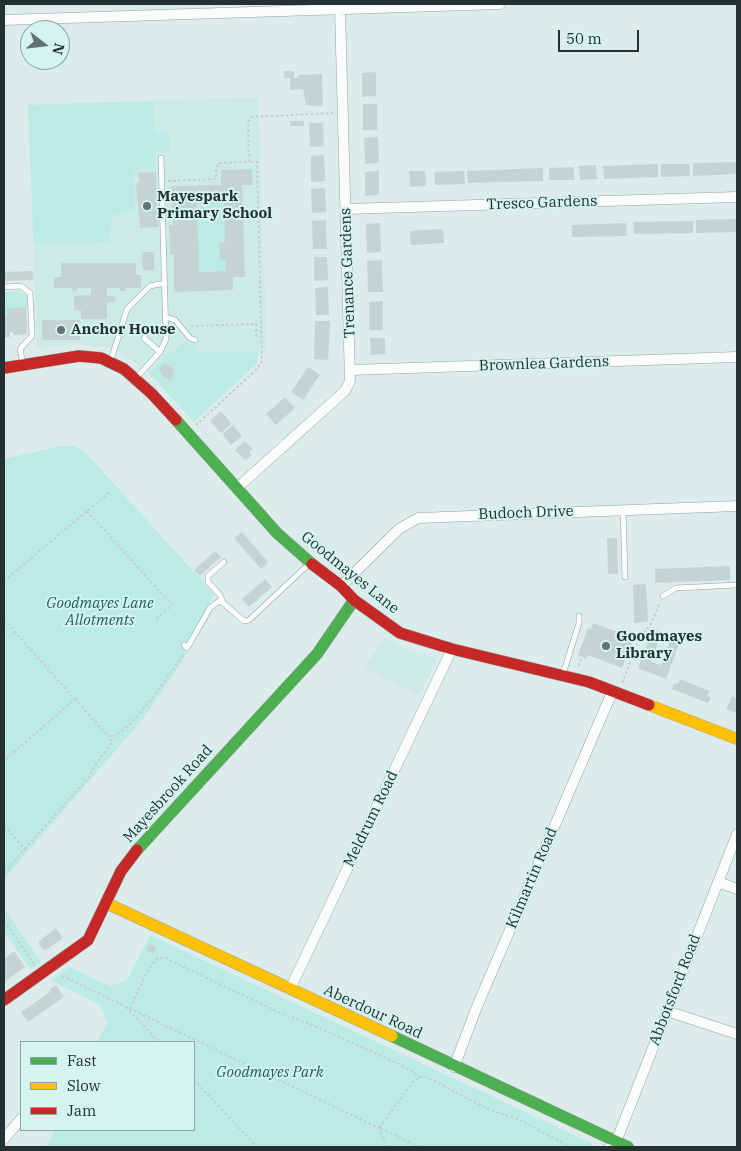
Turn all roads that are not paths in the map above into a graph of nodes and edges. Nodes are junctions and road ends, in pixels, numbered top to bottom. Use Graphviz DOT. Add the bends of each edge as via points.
graph roads {
  1 [pos="500,4"];
  2 [pos="427,5"];
  3 [pos="340,9"];
  4 [pos="4,20"];
  5 [pos="161,158"];
  6 [pos="737,197"];
  7 [pos="346,210"];
  8 [pos="165,283"];
  9 [pos="4,287"];
  10 [pos="159,305"];
  11 [pos="165,305"];
  12 [pos="166,317"];
  13 [pos="144,338"];
  14 [pos="194,340"];
  15 [pos="160,352"];
  16 [pos="737,357"];
  17 [pos="110,362"];
  18 [pos="23,365"];
  19 [pos="4,368"];
  20 [pos="351,370"];
  21 [pos="136,378"];
  22 [pos="237,488"];
  23 [pos="737,506"];
  24 [pos="623,510"];
  25 [pos="224,562"];
  26 [pos="310,562"];
  27 [pos="625,577"];
  28 [pos="737,585"];
  29 [pos="341,586"];
  30 [pos="663,596"];
  31 [pos="354,600"];
  32 [pos="223,603"];
  33 [pos="579,616"];
  34 [pos="185,646"];
  35 [pos="452,649"];
  36 [pos="563,674"];
  37 [pos="616,691"];
  38 [pos="737,739"];
  39 [pos="737,834"];
  40 [pos="718,882"];
  41 [pos="737,889"];
  42 [pos="106,903"];
  43 [pos="290,989"];
  44 [pos="4,1000"];
  45 [pos="667,1011"];
  46 [pos="737,1034"];
  47 [pos="454,1067"];
  48 [pos="20,1120"];
  49 [pos="4,1139"];
  50 [pos="612,1146"];
  51 [pos="628,1147"];
  1 -- 2 [label="street"];
  2 -- 3 [label="street"];
  3 -- 4 [label="street"];
  3 -- 7 [label="street, Trenance Gardens"];
  5 -- 8 [label="lane"];
  6 -- 7 [label="street, Tresco Gardens"];
  7 -- 20 [label="street, Trenance Gardens"];
  8 -- 11 [label="lane"];
  8 -- 17 [label="lane" via="150,286 127,309"];
  9 -- 18 [label="lane" via="21,286 30,293 32,336 20,349"];
  10 -- 11 [label="lane"];
  11 -- 12 [label="lane"];
  12 -- 14 [label="lane" via="175,320"];
  12 -- 15 [label="lane" via="166,339"];
  13 -- 15 [label="lane"];
  15 -- 21 [label="lane"];
  16 -- 20 [label="street, Brownlea Gardens"];
  17 -- 18 [label="street, Goodmayes Lane" via="79,356"];
  17 -- 21 [label="street, Goodmayes Lane"];
  18 -- 19 [label="street, Goodmayes Lane"];
  20 -- 22 [label="street, Trenance Gardens" via="345,391"];
  21 -- 22 [label="street, Goodmayes Lane"];
  22 -- 26 [label="street, Goodmayes Lane"];
  23 -- 24 [label="street, Budoch Drive"];
  24 -- 27 [label="lane"];
  24 -- 29 [label="street, Budoch Drive" via="418,518 398,529"];
  25 -- 32 [label="lane" via="208,576 208,582"];
  26 -- 29 [label="street, Goodmayes Lane"];
  26 -- 32 [label="lane" via="249,620 241,619"];
  28 -- 30 [label="lane" via="676,588"];
  29 -- 31 [label="street, Goodmayes Lane"];
  31 -- 35 [label="street, Goodmayes Lane" via="400,633"];
  31 -- 42 [label="street, Mayesbrook Road" via="317,654 133,855 121,871"];
  32 -- 34 [label="lane" via="219,601 210,608"];
  33 -- 36 [label="lane"];
  35 -- 36 [label="street, Goodmayes Lane"];
  35 -- 43 [label="street, Meldrum Road"];
  36 -- 37 [label="street, Goodmayes Lane"];
  37 -- 38 [label="street, Goodmayes Lane"];
  37 -- 47 [label="street, Kilmartin Road" via="478,1004"];
  39 -- 40 [label="street, Abbotsford Road"];
  40 -- 41 [label="street"];
  40 -- 45 [label="street, Abbotsford Road"];
  42 -- 43 [label="street, Aberdour Road"];
  42 -- 44 [label="street, Mayesbrook Road" via="88,940"];
  43 -- 47 [label="street, Aberdour Road"];
  45 -- 46 [label="street"];
  45 -- 50 [label="street, Abbotsford Road"];
  47 -- 50 [label="street, Aberdour Road"];
  48 -- 49 [label="street"];
  50 -- 51 [label="street, Aberdour Road"];
}
